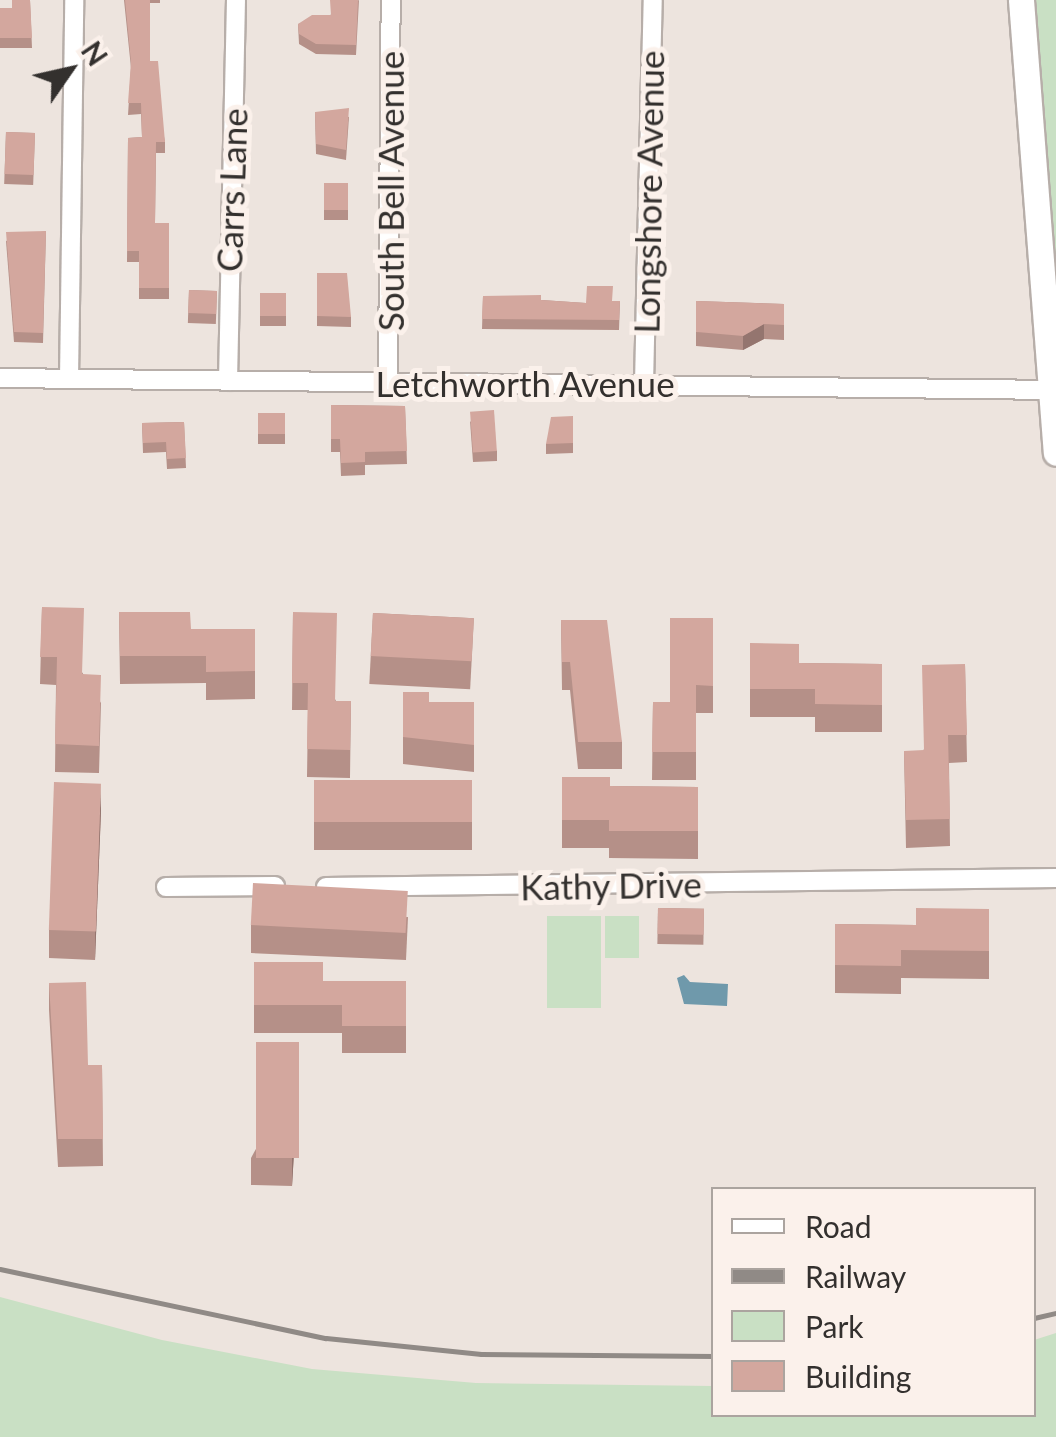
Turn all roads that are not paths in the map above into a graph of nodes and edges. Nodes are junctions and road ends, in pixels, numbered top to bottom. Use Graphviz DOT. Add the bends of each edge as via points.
graph roads {
  1 [pos="74,0"];
  2 [pos="236,0"];
  3 [pos="391,0"];
  4 [pos="652,0"];
  5 [pos="1021,0"];
  6 [pos="0,378"];
  7 [pos="70,379"];
  8 [pos="228,381"];
  9 [pos="388,382"];
  10 [pos="644,384"];
  11 [pos="1050,390"];
  12 [pos="1056,452"];
  13 [pos="1056,878"];
  14 [pos="292,886"];
  15 [pos="312,886"];
  16 [pos="166,887"];
  1 -- 7 [label="street"];
  2 -- 8 [label="street, Carrs Lane"];
  3 -- 9 [label="street, South Bell Avenue"];
  4 -- 10 [label="street, Longshore Avenue"];
  5 -- 11 [label="main road"];
  6 -- 7 [label="street, Letchworth Avenue"];
  7 -- 8 [label="street, Letchworth Avenue"];
  8 -- 9 [label="street, Letchworth Avenue"];
  9 -- 10 [label="street, Letchworth Avenue"];
  10 -- 11 [label="street, Letchworth Avenue"];
  11 -- 12 [label="main road"];
  13 -- 15 [label="street, Kathy Drive"];
  14 -- 16 [label="street"];
}
